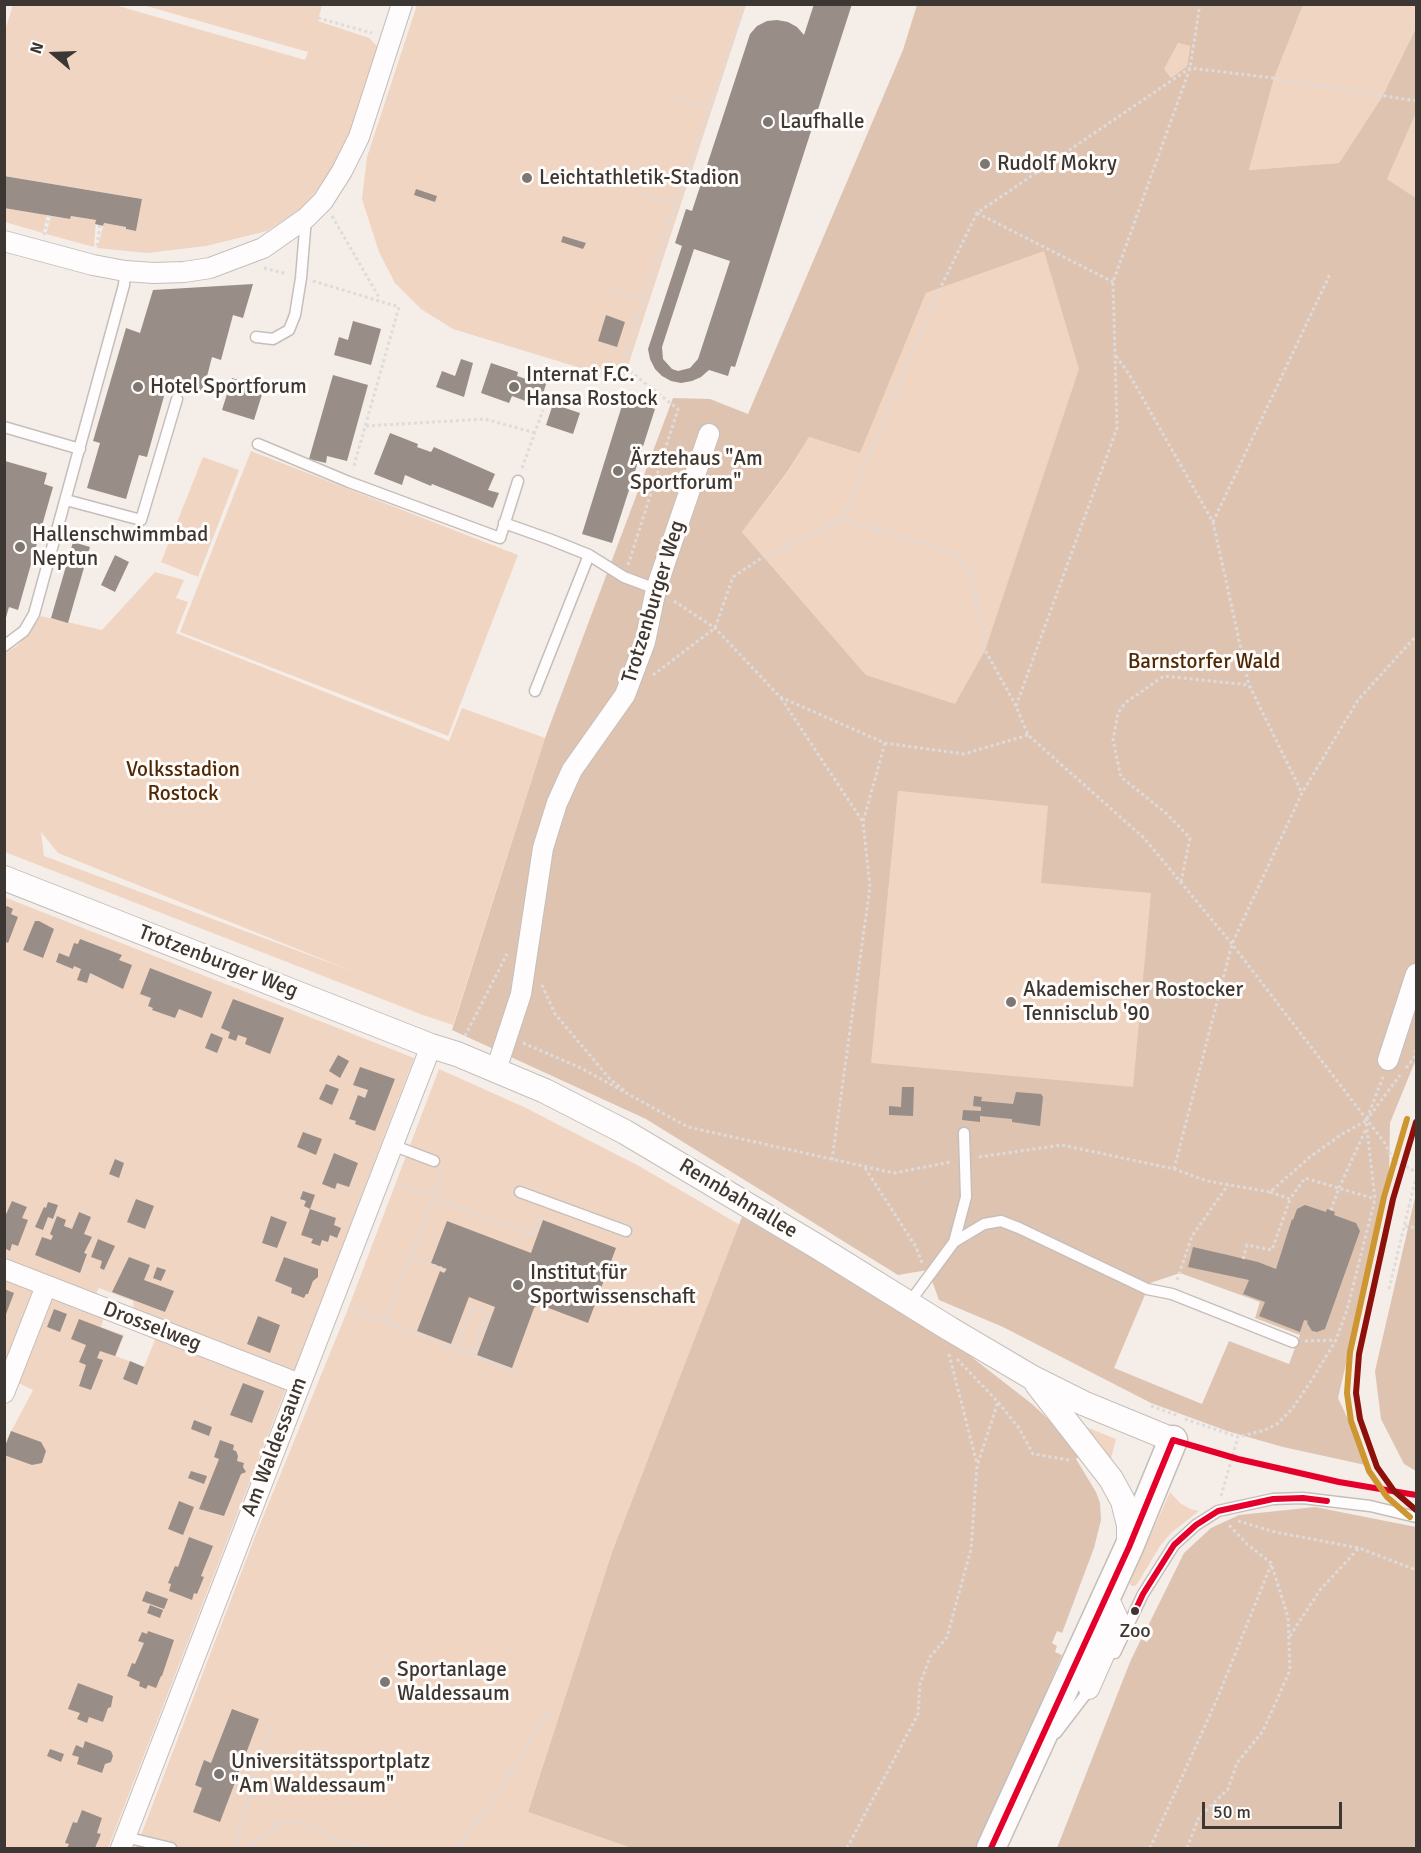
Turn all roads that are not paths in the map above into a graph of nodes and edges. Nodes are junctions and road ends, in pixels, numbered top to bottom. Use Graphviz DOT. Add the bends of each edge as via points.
graph roads {
  1 [pos="402,4"];
  2 [pos="306,218"];
  3 [pos="4,241"];
  4 [pos="125,271"];
  5 [pos="256,337"];
  6 [pos="177,399"];
  7 [pos="4,427"];
  8 [pos="709,435"];
  9 [pos="258,444"];
  10 [pos="80,449"];
  11 [pos="518,481"];
  12 [pos="66,500"];
  13 [pos="504,524"];
  14 [pos="589,555"];
  15 [pos="656,589"];
  16 [pos="4,646"];
  17 [pos="535,691"];
  18 [pos="4,878"];
  19 [pos="1416,975"];
  20 [pos="429,1051"];
  21 [pos="1388,1060"];
  22 [pos="496,1070"];
  23 [pos="964,1132"];
  24 [pos="392,1145"];
  25 [pos="434,1161"];
  26 [pos="520,1192"];
  27 [pos="626,1231"];
  28 [pos="954,1242"];
  29 [pos="4,1269"];
  30 [pos="46,1286"];
  31 [pos="915,1294"];
  32 [pos="1293,1342"];
  33 [pos="1033,1378"];
  34 [pos="300,1384"];
  35 [pos="4,1393"];
  36 [pos="1173,1440"];
  37 [pos="1416,1517"];
  38 [pos="1129,1548"];
  39 [pos="1107,1595"];
  40 [pos="1089,1689"];
  41 [pos="1028,1769"];
  42 [pos="123,1843"];
  43 [pos="171,1848"];
  44 [pos="991,1848"];
  1 -- 2 [label="street" via="359,137 323,201"];
  2 -- 4 [label="street" via="263,248 210,268 184,272"];
  2 -- 5 [label="lane" via="301,278 289,330 273,339"];
  3 -- 4 [label="street"];
  4 -- 10 [label="lane"];
  6 -- 12 [label="lane" via="141,520"];
  7 -- 10 [label="lane"];
  8 -- 15 [label="street, Trotzenburger Weg"];
  9 -- 13 [label="lane" via="500,538"];
  10 -- 12 [label="lane"];
  11 -- 13 [label="lane"];
  12 -- 16 [label="lane" via="34,614 24,631"];
  13 -- 14 [label="lane"];
  14 -- 15 [label="lane" via="624,577"];
  14 -- 17 [label="lane"];
  15 -- 22 [label="street, Trotzenburger Weg" via="645,642 625,695 572,770 557,803 543,848 521,994"];
  18 -- 20 [label="street, Trotzenburger Weg"];
  19 -- 21 [label="street"];
  20 -- 22 [label="street, Rennbahnallee"];
  20 -- 24 [label="street, Am Waldessaum"];
  22 -- 31 [label="street, Rennbahnallee" via="625,1132 818,1246"];
  23 -- 28 [label="lane" via="966,1197"];
  24 -- 25 [label="lane"];
  24 -- 34 [label="street, Am Waldessaum"];
  26 -- 27 [label="lane"];
  28 -- 31 [label="lane"];
  28 -- 32 [label="lane" via="984,1224 1000,1221 1148,1289 1172,1294"];
  29 -- 30 [label="street, Drosselweg"];
  30 -- 34 [label="street, Drosselweg"];
  30 -- 35 [label="street"];
  31 -- 33 [label="street, Rennbahnallee"];
  33 -- 36 [label="street, Rennbahnallee"];
  33 -- 38 [label="street, Rennbahnallee" via="1111,1479 1123,1501"];
  34 -- 42 [label="street, Am Waldessaum"];
  36 -- 38 [label="main road"];
  37 -- 40 [label="lane" via="1370,1506 1303,1498 1273,1499 1218,1512 1174,1545 1143,1594 1116,1652"];
  38 -- 39 [label="main road"];
  39 -- 40 [label="street" via="1119,1621"];
  39 -- 41 [label="main road"];
  40 -- 41 [label="lane"];
  41 -- 44 [label="main road"];
  42 -- 43 [label="lane"];
}
